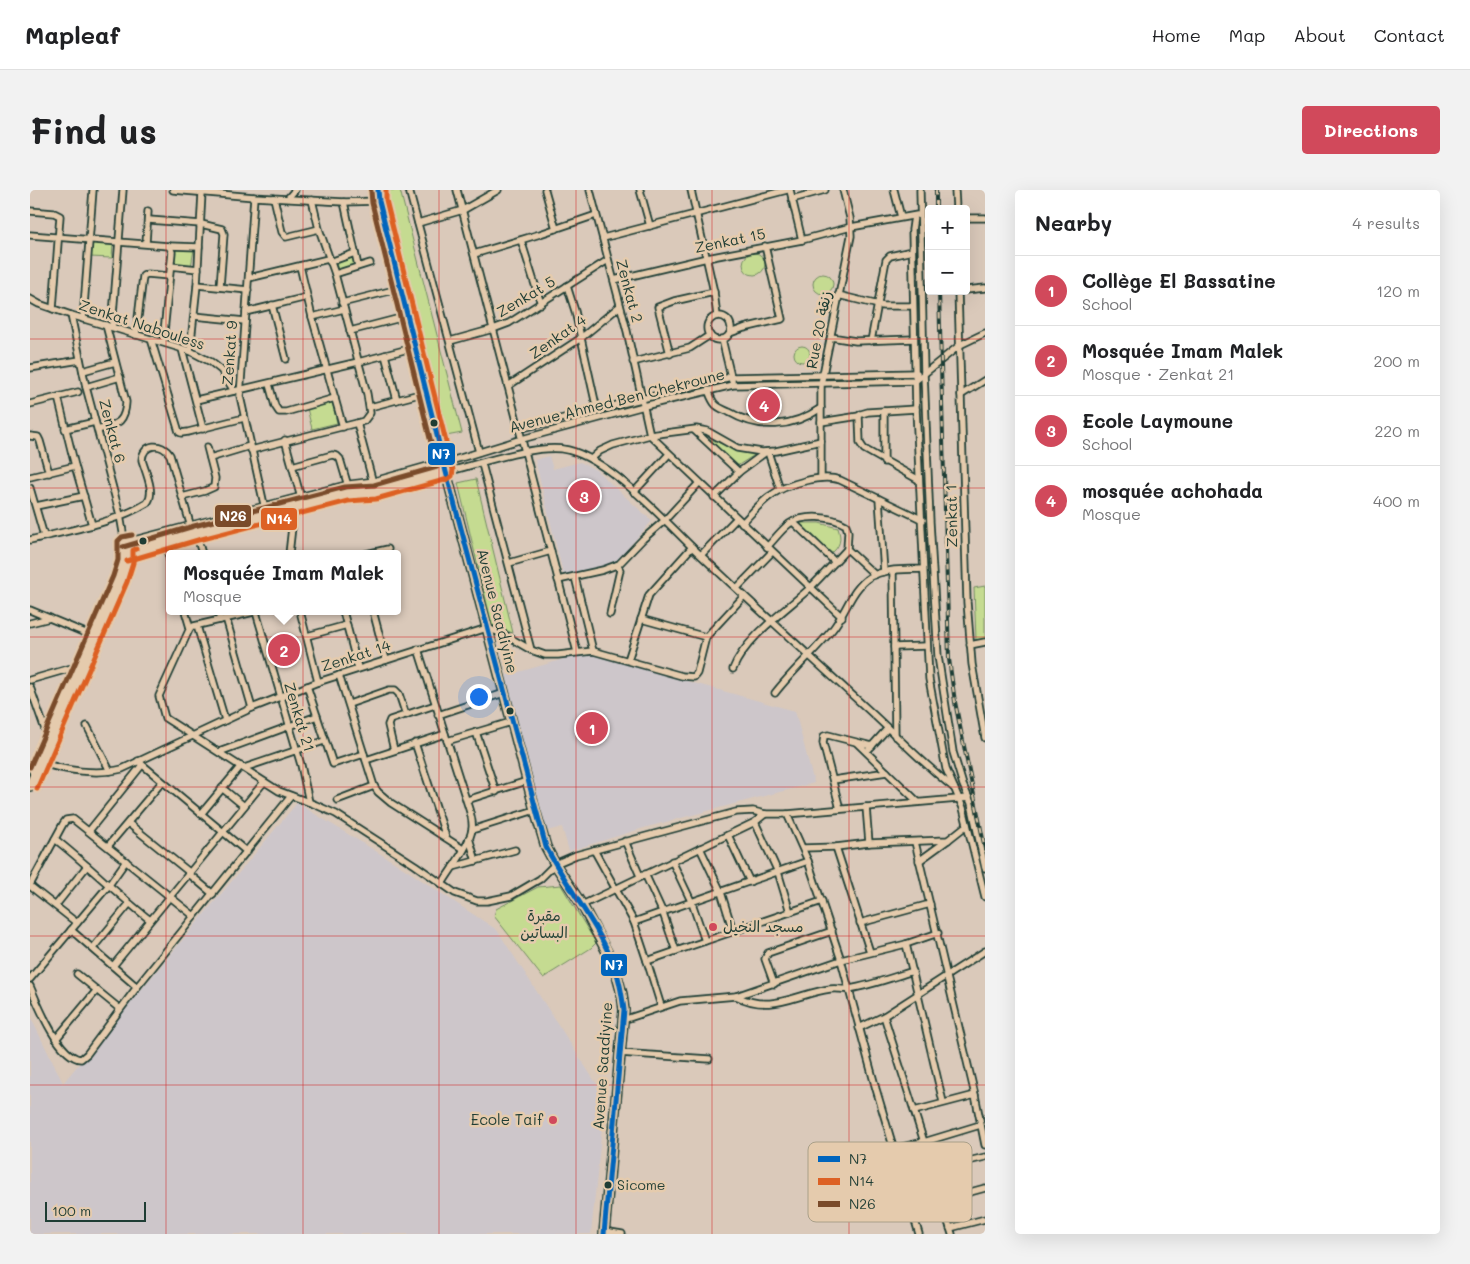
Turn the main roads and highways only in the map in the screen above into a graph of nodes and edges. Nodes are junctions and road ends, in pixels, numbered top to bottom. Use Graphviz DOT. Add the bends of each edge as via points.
graph roads {
  1 [pos="378,190"];
  2 [pos="445,468"];
  3 [pos="290,505"];
  4 [pos="194,530"];
  5 [pos="125,544"];
  6 [pos="125,554"];
  7 [pos="30,786"];
  8 [pos="604,1233"];
  1 -- 2 [label="main road, Avenue Saadiyine"];
  2 -- 3 [label="main road, Avenue Ahmed Ben Chekroune" via="375,492"];
  2 -- 3 [label="main road, Avenue Ahmed Ben Chekroune" via="348,486 301,498"];
  2 -- 8 [label="main road, Avenue Saadiyine" via="546,847 614,965 622,994 623,1020"];
  3 -- 4 [label="main road, Avenue Ahmed Ben Chekroune"];
  4 -- 5 [label="main road, Avenue Ahmed Ben Chekroune"];
  4 -- 6 [label="main road, Avenue Ahmed Ben Chekroune"];
  5 -- 6 [label="main road, Zenkat 6"];
  6 -- 7 [label="main road" via="120,579"];
}
